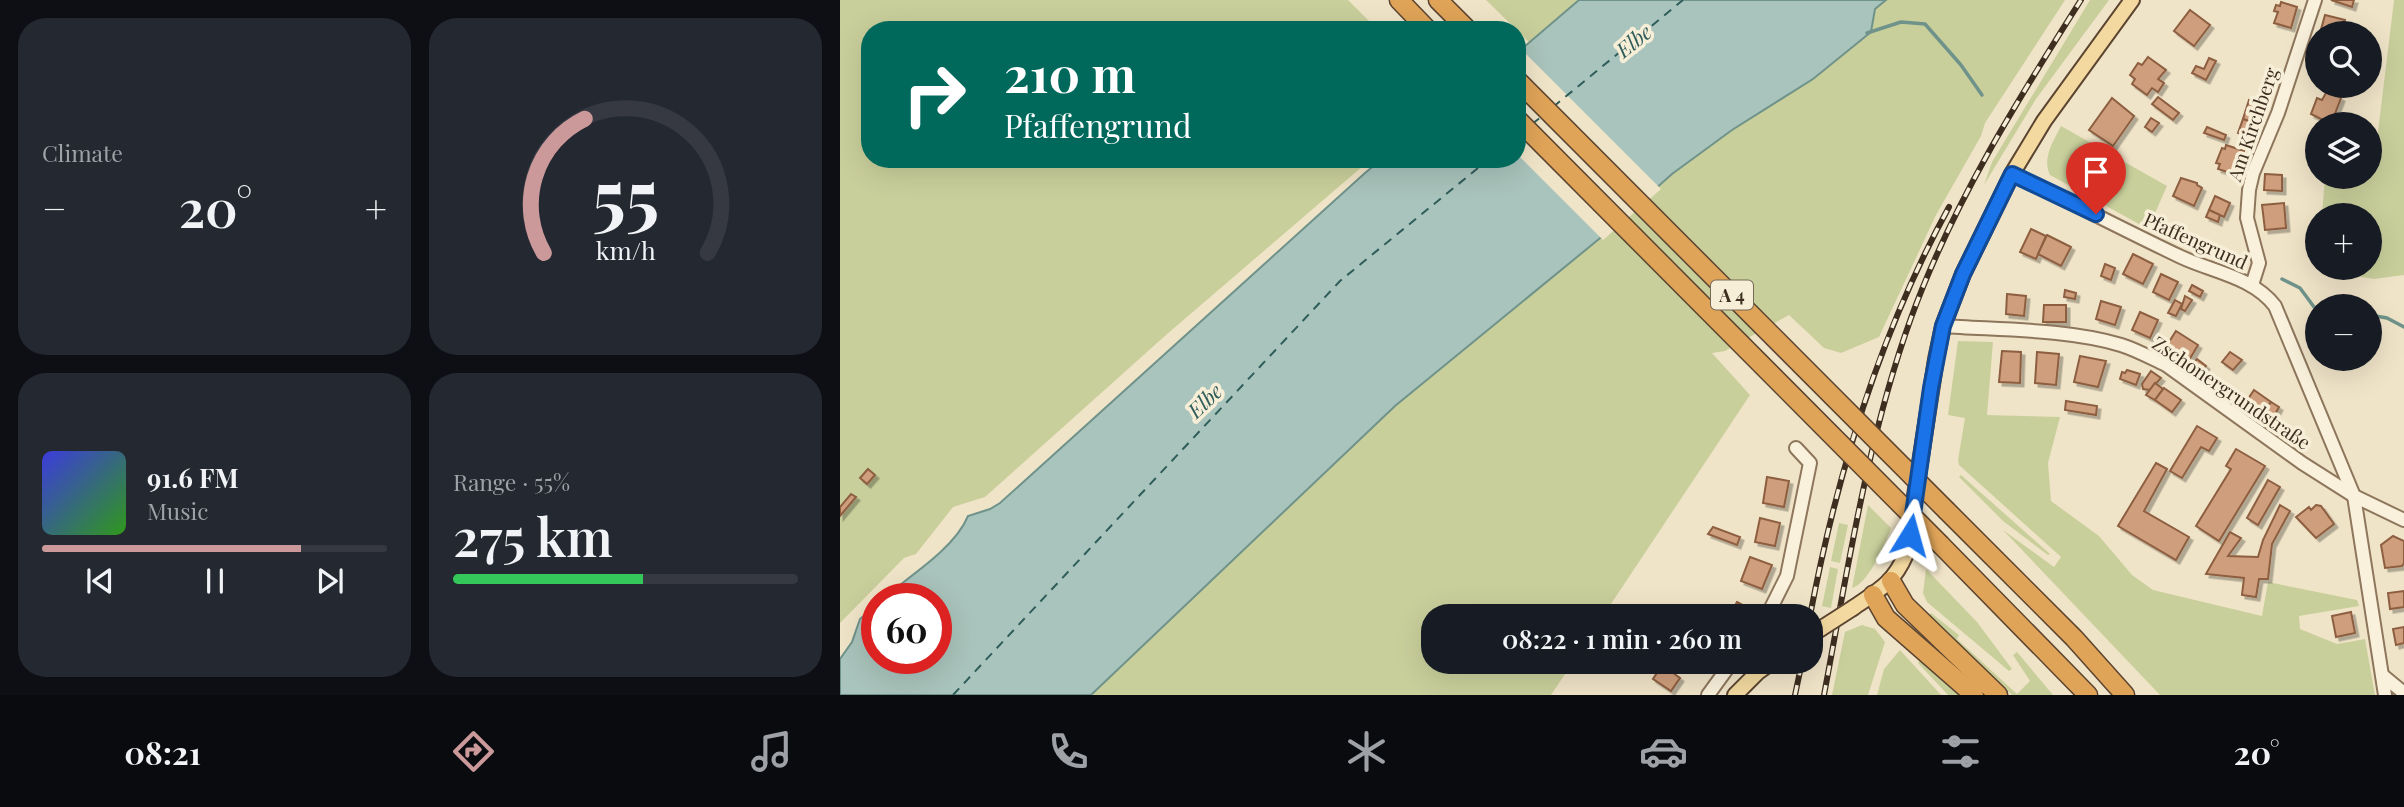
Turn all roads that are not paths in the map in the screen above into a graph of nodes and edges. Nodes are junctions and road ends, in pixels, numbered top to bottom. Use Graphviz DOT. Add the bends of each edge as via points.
graph roads {
  1 [pos="1399,0"];
  2 [pos="1438,0"];
  3 [pos="2132,0"];
  4 [pos="2315,0"];
  5 [pos="1419,21"];
  6 [pos="1459,21"];
  7 [pos="1526,88"];
  8 [pos="1526,128"];
  9 [pos="2012,174"];
  10 [pos="2252,285"];
  11 [pos="1943,326"];
  12 [pos="1796,449"];
  13 [pos="2354,496"];
  14 [pos="2404,520"];
  15 [pos="1891,581"];
  16 [pos="1873,595"];
  17 [pos="1773,604"];
  18 [pos="1823,627"];
  19 [pos="1723,674"];
  20 [pos="1756,674"];
  21 [pos="2382,675"];
  22 [pos="2404,693"];
  23 [pos="1708,695"];
  24 [pos="1735,695"];
  25 [pos="1974,695"];
  26 [pos="1998,695"];
  27 [pos="2088,695"];
  28 [pos="2125,695"];
  29 [pos="2385,695"];
  1 -- 5 [label="highway"];
  2 -- 6 [label="highway"];
  3 -- 9 [label="main road" via="2064,91"];
  4 -- 10 [label="street, Am Kirchberg" via="2249,190 2247,218 2259,263"];
  7 -- 28 [label="highway, A 4, bridge" via="2074,638"];
  8 -- 27 [label="highway, A 4, bridge"];
  9 -- 10 [label="street, Pfaffengrund" via="2195,263"];
  9 -- 11 [label="main road"];
  10 -- 13 [label="street" via="2274,306"];
  11 -- 13 [label="street, Zschonergrundstraße" via="2088,337 2143,353"];
  11 -- 15 [label="main road" via="1910,535 1906,554"];
  12 -- 17 [label="street" via="1810,463 1787,576"];
  13 -- 14 [label="street, Zschonergrundstraße"];
  13 -- 21 [label="street"];
  15 -- 16 [label="main road"];
  15 -- 26 [label="highway" via="1905,605"];
  16 -- 18 [label="main road, bridge"];
  16 -- 25 [label="highway" via="1886,618"];
  19 -- 23 [label="street"];
  20 -- 24 [label="main road"];
  21 -- 22 [label="street"];
  21 -- 29 [label="street"];
}
